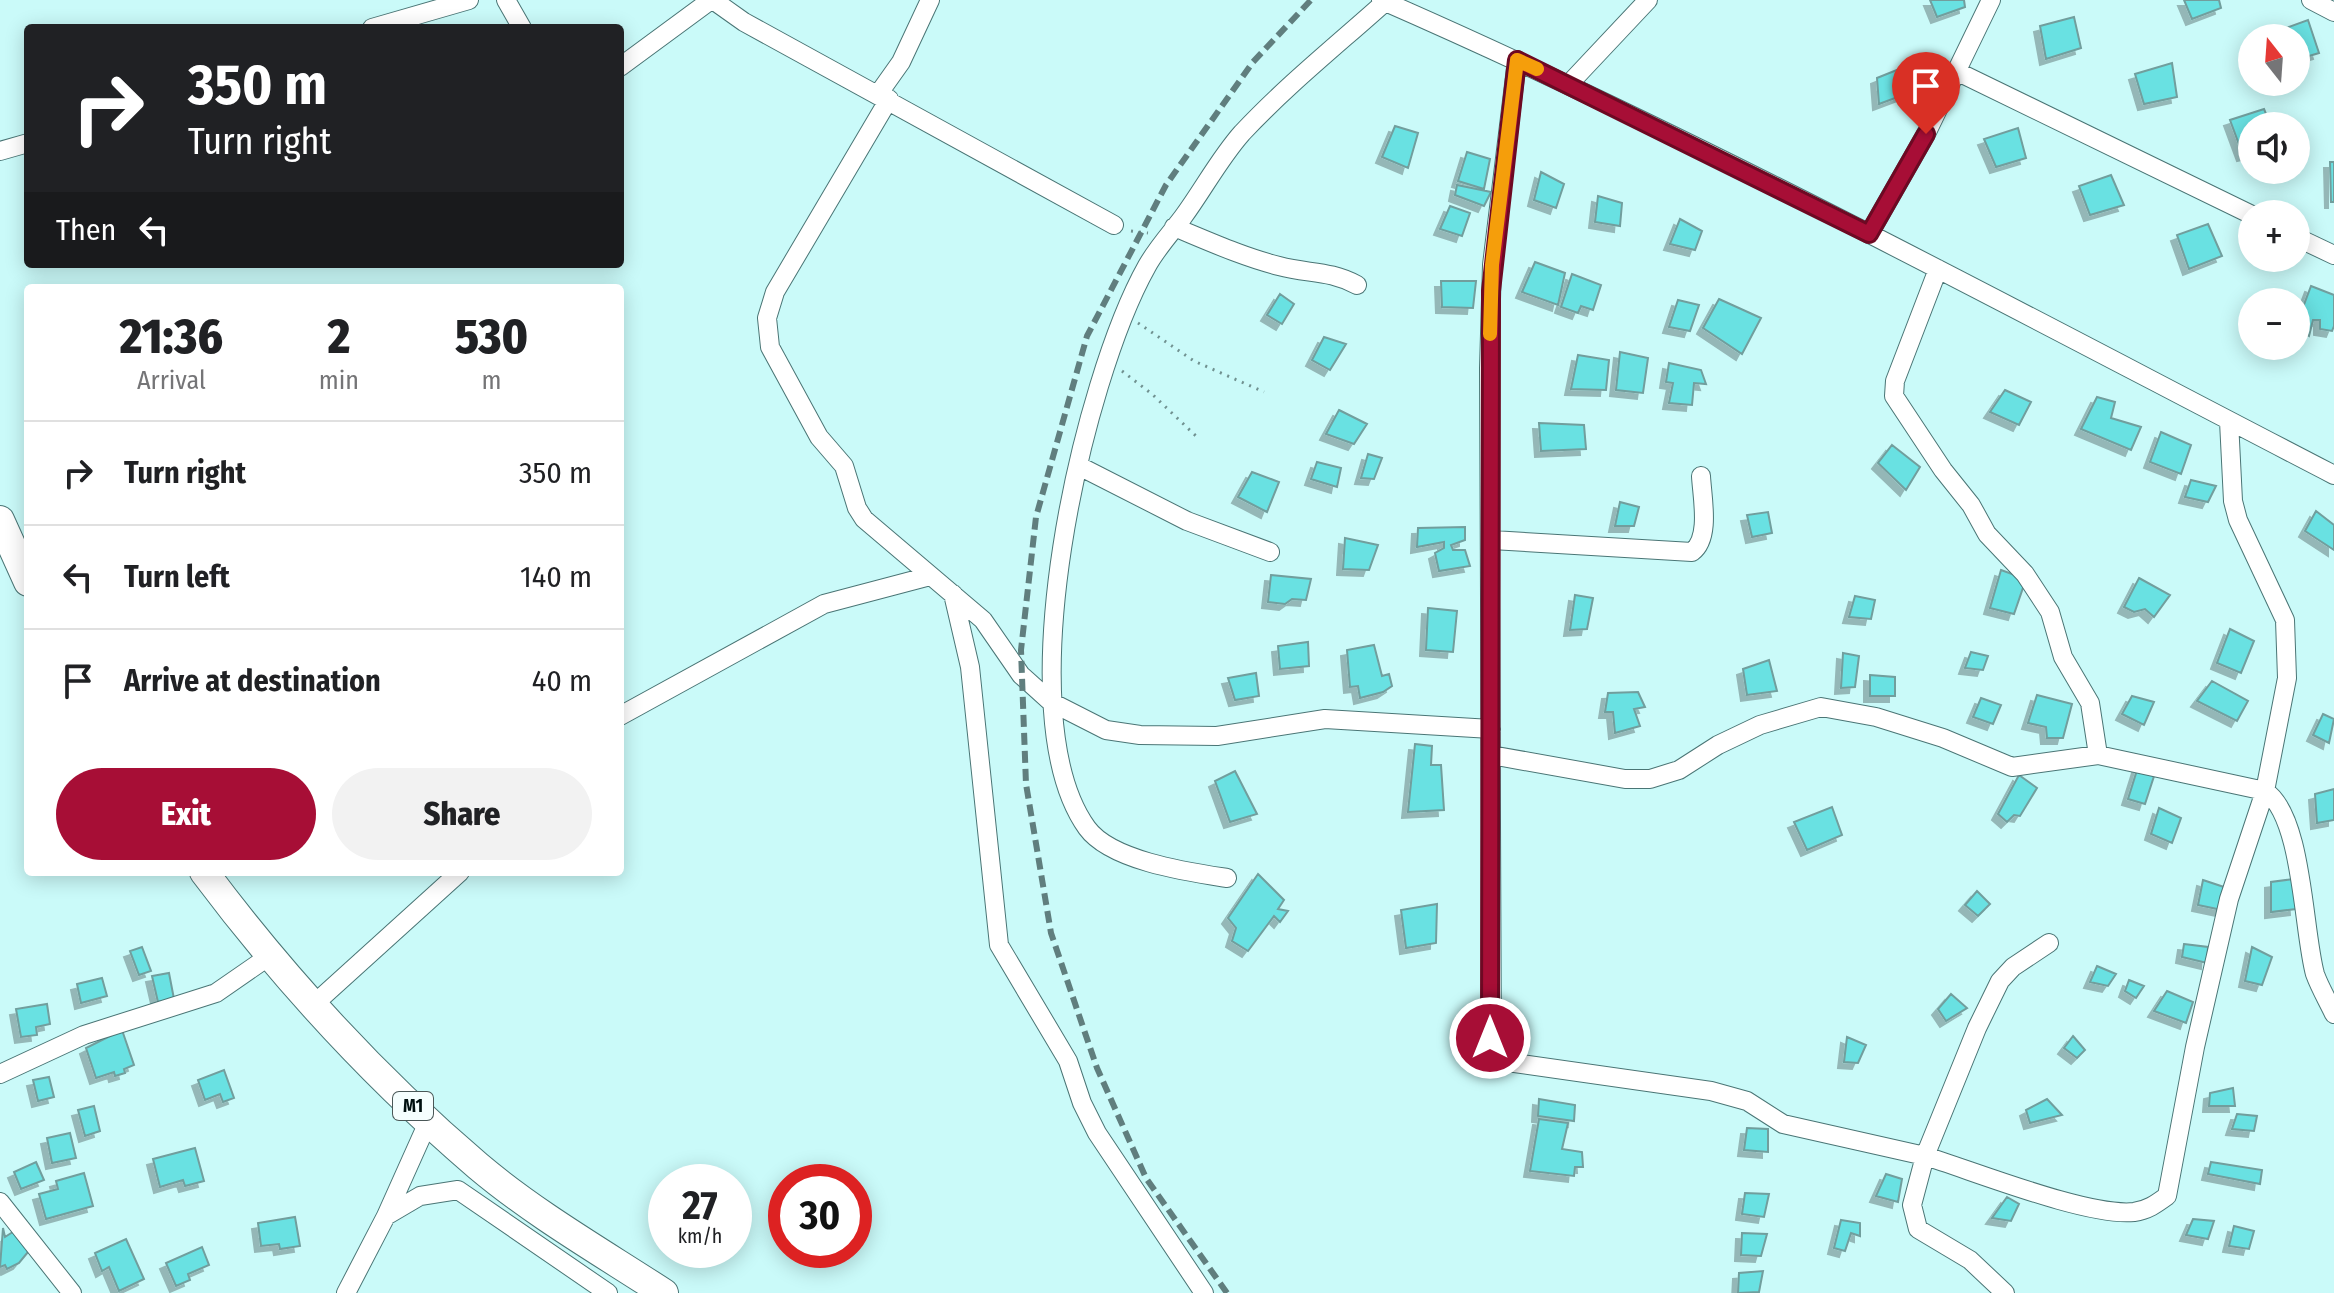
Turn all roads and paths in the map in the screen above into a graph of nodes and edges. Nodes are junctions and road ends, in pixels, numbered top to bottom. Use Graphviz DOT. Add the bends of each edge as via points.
graph roads {
  1 [pos="469,0"];
  2 [pos="506,0"];
  3 [pos="712,0"];
  4 [pos="930,0"];
  5 [pos="1648,0"];
  6 [pos="1991,0"];
  7 [pos="2311,0"];
  8 [pos="1383,1"];
  9 [pos="2334,12"];
  10 [pos="386,24"];
  11 [pos="520,24"];
  12 [pos="1517,60"];
  13 [pos="624,64"];
  14 [pos="1956,71"];
  15 [pos="1569,84"];
  16 [pos="884,96"];
  17 [pos="24,144"];
  18 [pos="0,151"];
  19 [pos="2238,208"];
  20 [pos="1114,225"];
  21 [pos="1171,232"];
  22 [pos="1869,234"];
  23 [pos="2310,244"];
  24 [pos="2334,255"];
  25 [pos="1938,269"];
  26 [pos="1357,285"];
  27 [pos="1125,314"];
  28 [pos="1109,362"];
  29 [pos="1264,392"];
  30 [pos="2229,421"];
  31 [pos="1197,437"];
  32 [pos="1079,466"];
  33 [pos="2334,475"];
  34 [pos="1701,476"];
  35 [pos="0,520"];
  36 [pos="1492,540"];
  37 [pos="1270,552"];
  38 [pos="7,559"];
  39 [pos="930,576"];
  40 [pos="24,578"];
  41 [pos="953,593"];
  42 [pos="1051,702"];
  43 [pos="624,714"];
  44 [pos="1491,729"];
  45 [pos="1491,755"];
  46 [pos="2098,755"];
  47 [pos="2265,791"];
  48 [pos="207,876"];
  49 [pos="456,876"];
  50 [pos="1227,878"];
  51 [pos="2049,943"];
  52 [pos="268,957"];
  53 [pos="312,1006"];
  54 [pos="2334,1014"];
  55 [pos="0,1074"];
  56 [pos="429,1120"];
  57 [pos="1925,1156"];
  58 [pos="1,1204"];
  59 [pos="386,1216"];
  60 [pos="72,1293"];
  61 [pos="346,1293"];
  62 [pos="608,1293"];
  63 [pos="664,1293"];
  64 [pos="1204,1293"];
  65 [pos="2005,1293"];
  1 -- 10 [label="street"];
  2 -- 11 [label="street"];
  3 -- 13 [label="street"];
  3 -- 16 [label="street"];
  4 -- 16 [label="street"];
  5 -- 15 [label="street"];
  6 -- 14 [label="street"];
  7 -- 9 [label="street"];
  8 -- 12 [label="street"];
  8 -- 21 [label="street" via="1242,134"];
  12 -- 15 [label="street"];
  12 -- 36 [label="street" via="1492,265"];
  14 -- 19 [label="street"];
  14 -- 22 [label="street"];
  15 -- 22 [label="street"];
  16 -- 20 [label="street"];
  16 -- 39 [label="street" via="775,292 767,318 770,347 784,379 819,437 844,466 857,508"];
  17 -- 18 [label="street"];
  20 -- 21 [label="path"];
  21 -- 26 [label="street" via="1282,267 1330,272"];
  21 -- 27 [label="street" via="1146,267"];
  22 -- 25 [label="street"];
  23 -- 24 [label="street"];
  25 -- 30 [label="street"];
  25 -- 46 [label="street" via="1894,396 1987,534 2025,574 2050,612 2063,657 2090,703"];
  27 -- 28 [label="street"];
  27 -- 29 [label="path" via="1194,361"];
  28 -- 31 [label="path"];
  28 -- 32 [label="street"];
  30 -- 33 [label="street"];
  30 -- 47 [label="street" via="2238,520 2285,620 2289,653"];
  32 -- 37 [label="street" via="1187,521"];
  32 -- 42 [label="street" via="1054,612"];
  34 -- 36 [label="street" via="1703,527 1692,552"];
  35 -- 38 [label="main road"];
  36 -- 44 [label="street"];
  38 -- 40 [label="main road"];
  39 -- 41 [label="street"];
  39 -- 43 [label="street" via="824,604"];
  41 -- 42 [label="street" via="994,632 1021,675"];
  41 -- 64 [label="street" via="970,667 999,945 1068,1061 1097,1133"];
  42 -- 44 [label="street" via="1106,730 1140,735 1237,735 1325,719"];
  42 -- 50 [label="street" via="1069,788 1095,836 1151,862"];
  44 -- 45 [label="street"];
  45 -- 46 [label="street" via="1650,779 1679,770 1760,725 1821,707 1943,738 2012,767"];
  45 -- 57 [label="street" via="1490,1038 1495,1059 1711,1091 1747,1101 1783,1124"];
  46 -- 47 [label="street"];
  47 -- 54 [label="street" via="2281,807 2308,916 2315,974"];
  47 -- 57 [label="street" via="2229,899 2167,1196 2136,1212 2110,1211"];
  48 -- 52 [label="main road, M1"];
  49 -- 53 [label="street"];
  51 -- 57 [label="street" via="2000,981"];
  52 -- 53 [label="main road, M1"];
  52 -- 55 [label="street" via="216,993 84,1035"];
  53 -- 56 [label="main road, M1"];
  56 -- 59 [label="street"];
  56 -- 63 [label="main road, M1" via="539,1212"];
  57 -- 65 [label="street" via="1912,1205 1918,1229 1970,1260"];
  58 -- 60 [label="street"];
  59 -- 61 [label="street"];
  59 -- 62 [label="street" via="420,1196 458,1190"];
}
